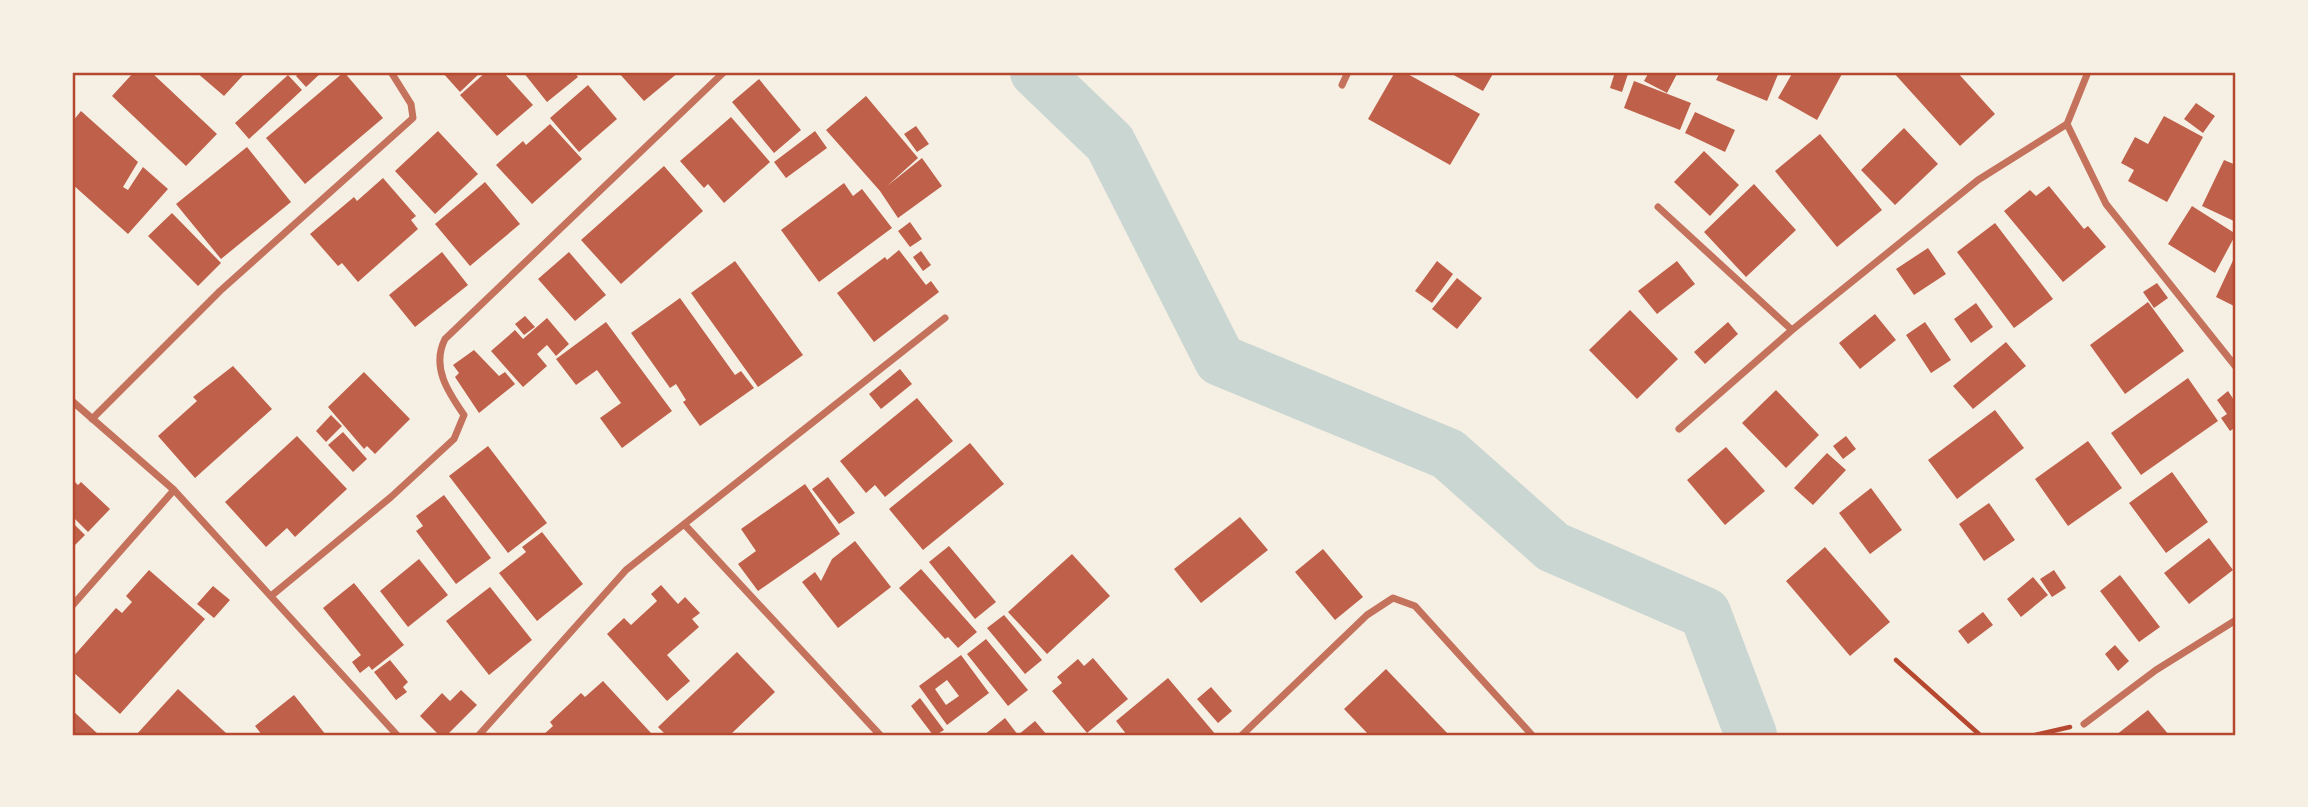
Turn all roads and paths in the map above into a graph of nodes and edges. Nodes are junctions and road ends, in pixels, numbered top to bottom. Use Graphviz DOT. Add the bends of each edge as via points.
graph roads {
  1 [pos="391,72"];
  2 [pos="724,72"];
  3 [pos="1348,72"];
  4 [pos="2088,72"];
  5 [pos="1342,85"];
  6 [pos="2067,124"];
  7 [pos="1658,207"];
  8 [pos="945,318"];
  9 [pos="1792,330"];
  10 [pos="2236,365"];
  11 [pos="72,401"];
  12 [pos="92,419"];
  13 [pos="1679,429"];
  14 [pos="174,490"];
  15 [pos="684,524"];
  16 [pos="271,596"];
  17 [pos="72,606"];
  18 [pos="2236,620"];
  19 [pos="1896,660"];
  20 [pos="2084,723"];
  21 [pos="397,735"];
  22 [pos="479,735"];
  23 [pos="880,735"];
  24 [pos="1242,735"];
  25 [pos="1532,735"];
  26 [pos="1979,735"];
  27 [pos="2035,735"];
  1 -- 12 [label="street" via="411,104 413,118 220,291"];
  2 -- 16 [label="street" via="445,339 439,349 443,384 464,415 454,439"];
  3 -- 5 [label="street"];
  4 -- 6 [label="street"];
  6 -- 9 [label="street" via="1978,180"];
  6 -- 10 [label="street" via="2106,204"];
  7 -- 9 [label="street"];
  8 -- 15 [label="street"];
  9 -- 13 [label="street"];
  11 -- 12 [label="street"];
  12 -- 14 [label="street"];
  14 -- 16 [label="street"];
  14 -- 17 [label="street"];
  15 -- 22 [label="street" via="626,570"];
  15 -- 23 [label="street"];
  16 -- 21 [label="street"];
  18 -- 20 [label="street"];
  19 -- 26 [label="path"];
  20 -- 27 [label="path"];
  24 -- 25 [label="street" via="1367,615 1393,598 1415,606"];
}
